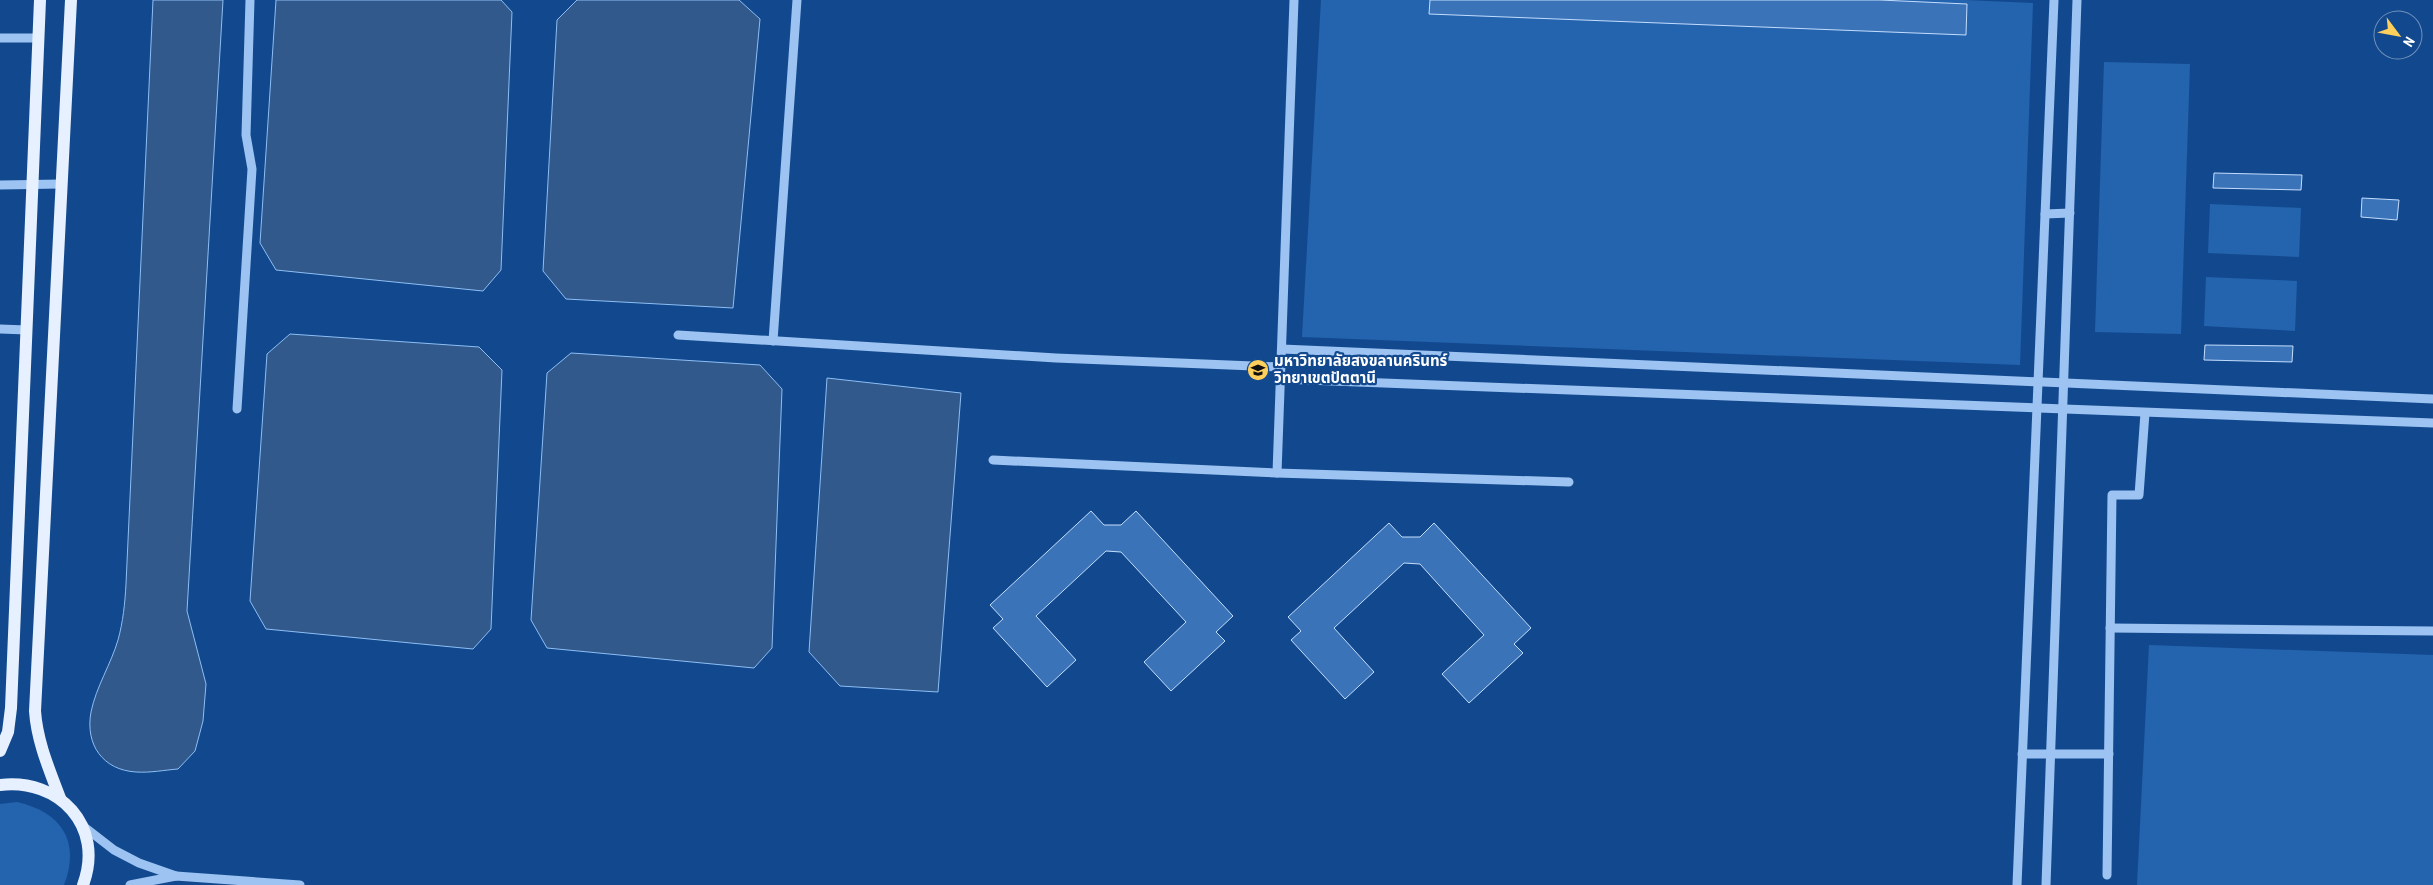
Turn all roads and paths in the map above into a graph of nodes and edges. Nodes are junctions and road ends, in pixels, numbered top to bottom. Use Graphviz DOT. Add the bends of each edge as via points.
graph roads {
  1 [pos="40,0"];
  2 [pos="71,0"];
  3 [pos="250,0"];
  4 [pos="797,0"];
  5 [pos="1294,0"];
  6 [pos="2054,0"];
  7 [pos="2077,0"];
  8 [pos="0,38"];
  9 [pos="38,38"];
  10 [pos="62,184"];
  11 [pos="0,185"];
  12 [pos="32,185"];
  13 [pos="2070,213"];
  14 [pos="2045,214"];
  15 [pos="0,329"];
  16 [pos="27,330"];
  17 [pos="678,334"];
  18 [pos="774,341"];
  19 [pos="1282,349"];
  20 [pos="1281,367"];
  21 [pos="1280,379"];
  22 [pos="2038,383"];
  23 [pos="2064,384"];
  24 [pos="2433,400"];
  25 [pos="237,409"];
  26 [pos="2037,409"];
  27 [pos="2063,410"];
  28 [pos="2145,413"];
  29 [pos="2433,423"];
  30 [pos="993,460"];
  31 [pos="1277,473"];
  32 [pos="1569,482"];
  33 [pos="2110,628"];
  34 [pos="2433,631"];
  35 [pos="0,751"];
  36 [pos="2022,754"];
  37 [pos="2109,754"];
  38 [pos="2051,756"];
  39 [pos="0,785"];
  40 [pos="60,798"];
  41 [pos="81,825"];
  42 [pos="2107,875"];
  43 [pos="176,876"];
  44 [pos="83,885"];
  45 [pos="130,885"];
  46 [pos="300,885"];
  47 [pos="2017,885"];
  48 [pos="2046,885"];
  1 -- 9 [label="main road"];
  2 -- 10 [label="main road"];
  3 -- 25 [label="street" via="246,135 252,169"];
  4 -- 18 [label="street"];
  5 -- 19 [label="street"];
  6 -- 14 [label="street"];
  7 -- 13 [label="street"];
  8 -- 9 [label="street"];
  9 -- 12 [label="main road"];
  10 -- 12 [label="street"];
  10 -- 40 [label="main road" via="35,710 36,728"];
  11 -- 12 [label="street"];
  12 -- 16 [label="main road"];
  13 -- 14 [label="street"];
  13 -- 23 [label="street"];
  14 -- 22 [label="street"];
  15 -- 16 [label="street"];
  16 -- 35 [label="main road" via="12,708 8,732"];
  17 -- 18 [label="street"];
  18 -- 20 [label="street" via="1056,358"];
  19 -- 20 [label="street"];
  19 -- 22 [label="street"];
  20 -- 21 [label="street"];
  21 -- 26 [label="street"];
  21 -- 31 [label="street"];
  22 -- 23 [label="street"];
  22 -- 26 [label="street"];
  23 -- 24 [label="street"];
  23 -- 27 [label="street"];
  26 -- 27 [label="street"];
  26 -- 36 [label="street"];
  27 -- 28 [label="street"];
  27 -- 38 [label="street"];
  28 -- 29 [label="street"];
  28 -- 33 [label="street" via="2138,495 2112,495"];
  30 -- 31 [label="street"];
  31 -- 32 [label="street"];
  33 -- 34 [label="street"];
  33 -- 37 [label="street"];
  36 -- 38 [label="street"];
  36 -- 47 [label="street"];
  37 -- 38 [label="street"];
  37 -- 42 [label="street"];
  38 -- 48 [label="street"];
  39 -- 40 [label="main road" via="18,783 40,787"];
  40 -- 41 [label="main road"];
  41 -- 43 [label="street" via="114,850"];
  41 -- 44 [label="main road" via="88,844"];
  43 -- 45 [label="street"];
  43 -- 46 [label="street"];
}
